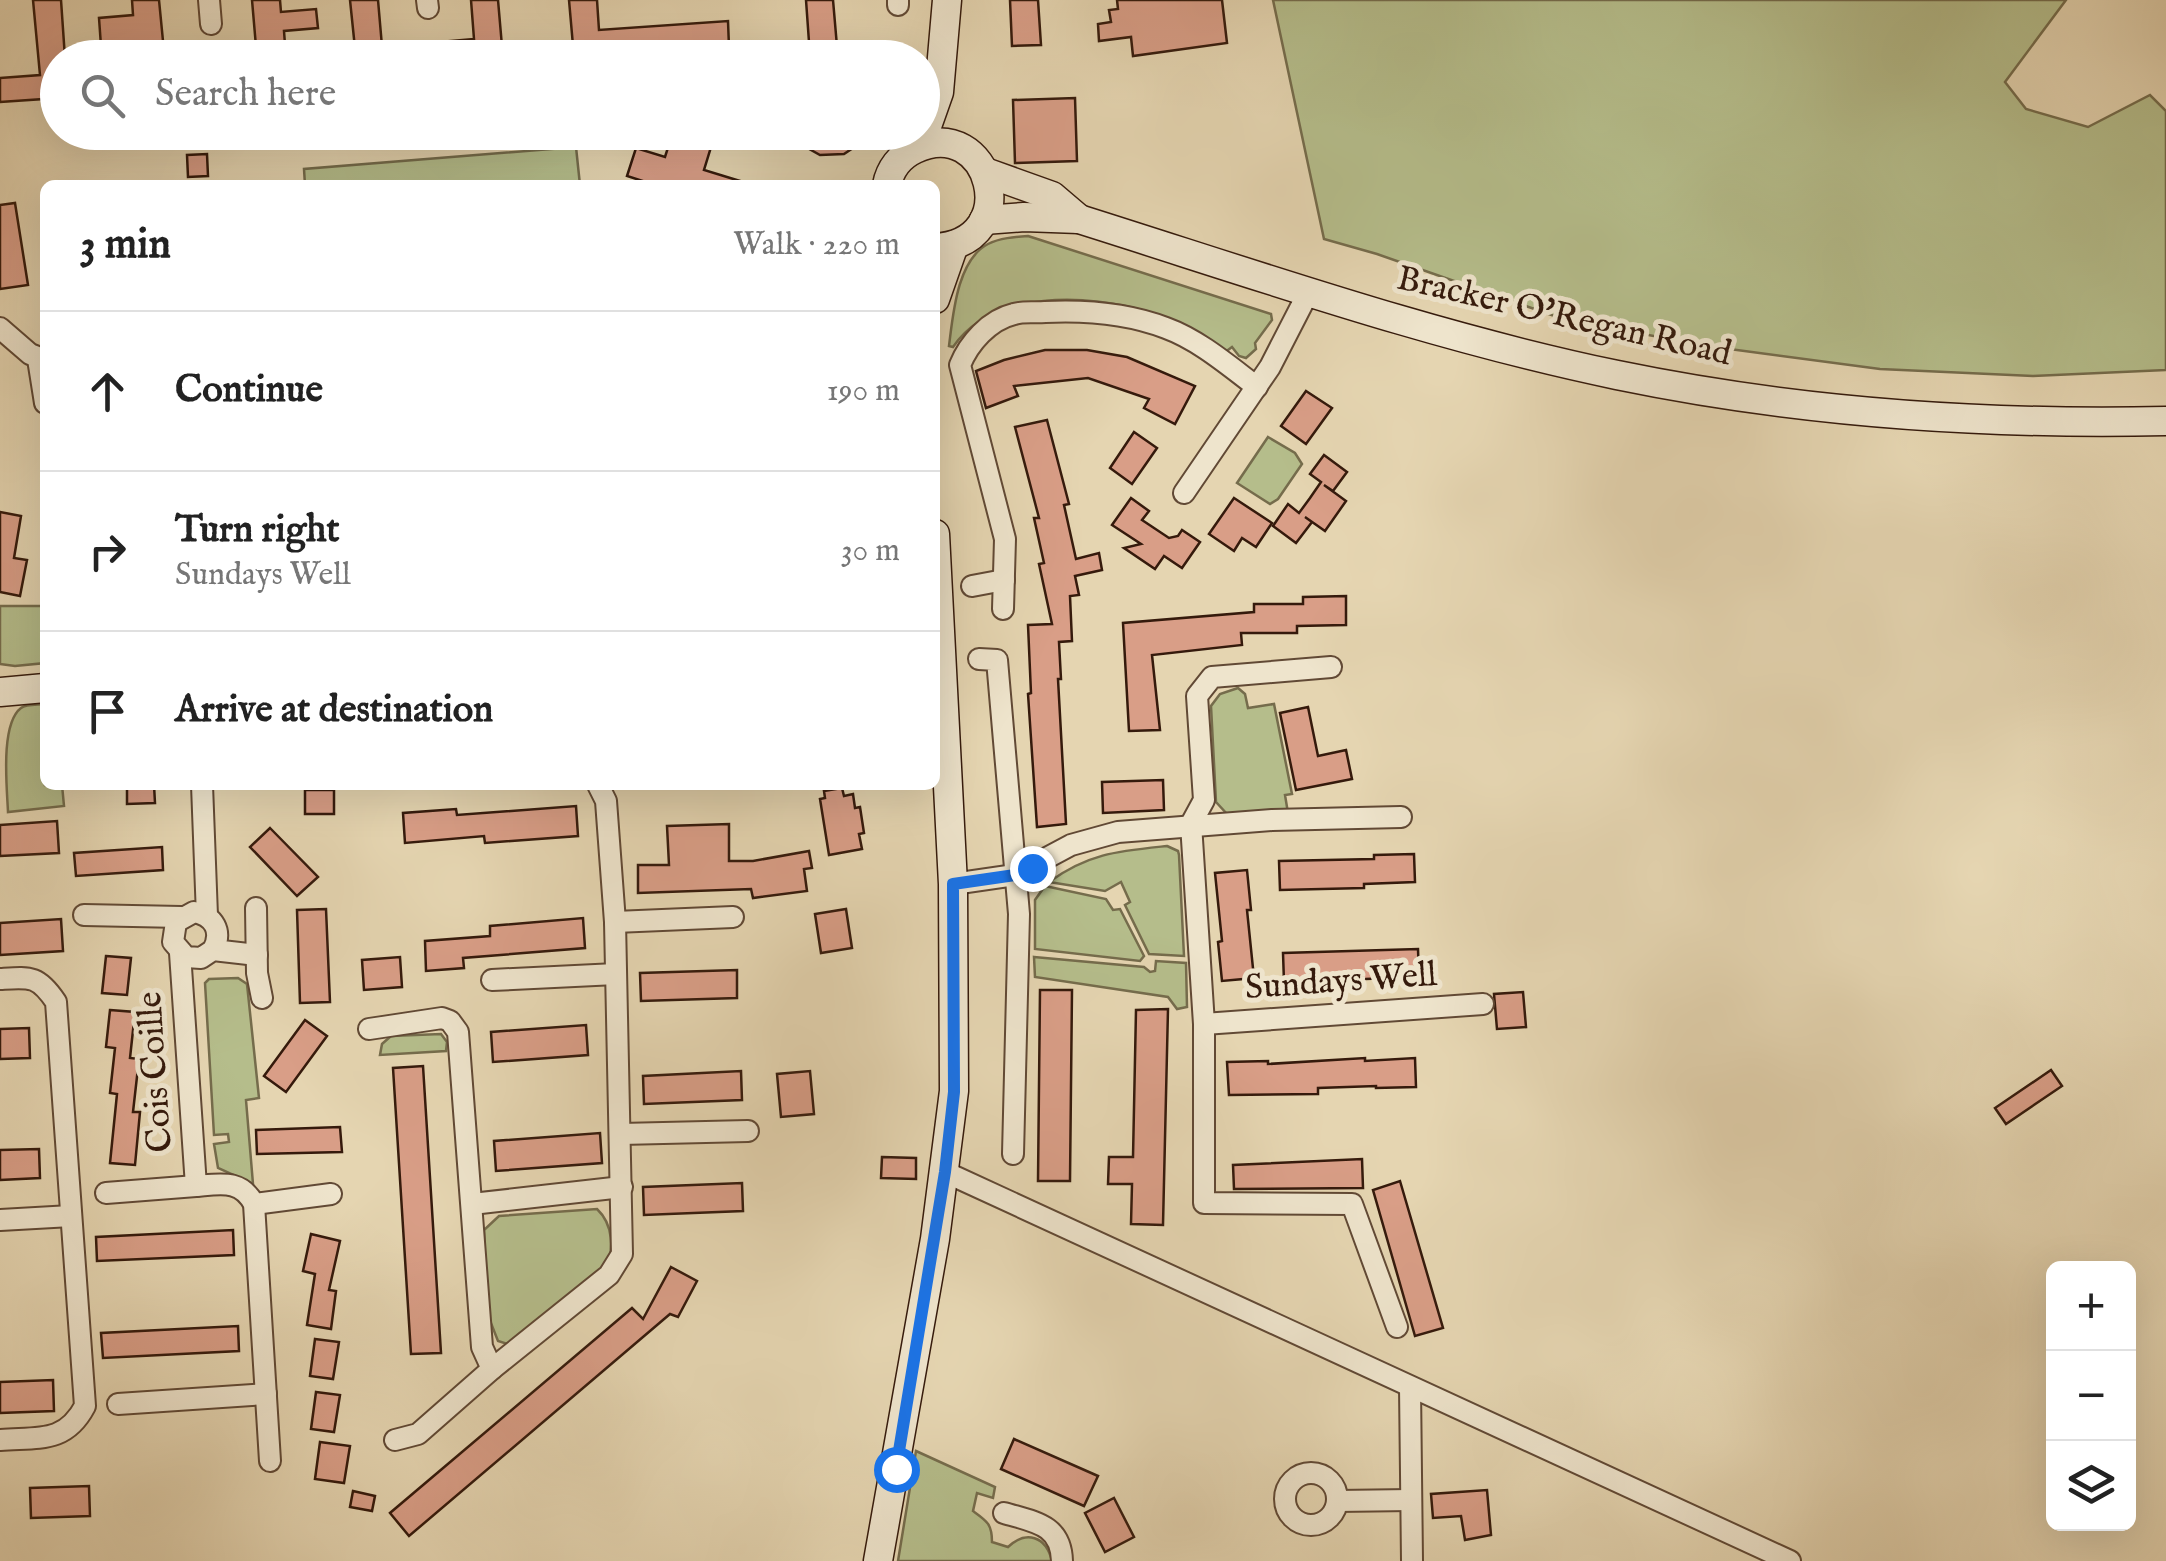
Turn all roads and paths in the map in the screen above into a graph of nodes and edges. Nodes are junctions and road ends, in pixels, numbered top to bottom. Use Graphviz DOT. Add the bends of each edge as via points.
graph roads {
  1 [pos="209,0"];
  2 [pos="947,0"];
  3 [pos="211,24"];
  4 [pos="940,80"];
  5 [pos="940,95"];
  6 [pos="940,143"];
  7 [pos="959,147"];
  8 [pos="914,150"];
  9 [pos="985,172"];
  10 [pos="885,180"];
  11 [pos="1079,219"];
  12 [pos="984,220"];
  13 [pos="945,246"];
  14 [pos="940,272"];
  15 [pos="1308,293"];
  16 [pos="0,328"];
  17 [pos="40,358"];
  18 [pos="1257,386"];
  19 [pos="2166,420"];
  20 [pos="1184,493"];
  21 [pos="1004,580"];
  22 [pos="972,586"];
  23 [pos="1004,609"];
  24 [pos="940,631"];
  25 [pos="979,660"];
  26 [pos="1331,668"];
  27 [pos="40,688"];
  28 [pos="0,692"];
  29 [pos="202,790"];
  30 [pos="600,790"];
  31 [pos="1401,816"];
  32 [pos="1191,824"];
  33 [pos="1015,875"];
  34 [pos="953,884"];
  35 [pos="256,908"];
  36 [pos="84,915"];
  37 [pos="181,916"];
  38 [pos="207,916"];
  39 [pos="732,917"];
  40 [pos="615,922"];
  41 [pos="213,950"];
  42 [pos="180,954"];
  43 [pos="257,955"];
  44 [pos="616,974"];
  45 [pos="0,979"];
  46 [pos="492,980"];
  47 [pos="262,998"];
  48 [pos="1483,1004"];
  49 [pos="1204,1024"];
  50 [pos="370,1029"];
  51 [pos="748,1131"];
  52 [pos="621,1134"];
  53 [pos="1013,1154"];
  54 [pos="945,1172"];
  55 [pos="196,1186"];
  56 [pos="622,1187"];
  57 [pos="106,1194"];
  58 [pos="331,1194"];
  59 [pos="254,1204"];
  60 [pos="472,1204"];
  61 [pos="71,1216"];
  62 [pos="0,1220"];
  63 [pos="1397,1327"];
  64 [pos="492,1368"];
  65 [pos="1410,1387"];
  66 [pos="266,1394"];
  67 [pos="118,1404"];
  68 [pos="0,1440"];
  69 [pos="395,1440"];
  70 [pos="270,1461"];
  71 [pos="1411,1500"];
  72 [pos="1337,1502"];
  73 [pos="1004,1514"];
  74 [pos="878,1561"];
  75 [pos="1062,1561"];
  76 [pos="1412,1561"];
  77 [pos="1790,1561"];
  1 -- 3 [label="street"];
  2 -- 4 [label="main road"];
  5 -- 7 [label="main road"];
  6 -- 7 [label="main road"];
  7 -- 9 [label="main road"];
  8 -- 10 [label="main road"];
  9 -- 11 [label="main road, Bracker O'Regan Road" via="1052,196"];
  9 -- 12 [label="main road" via="990,197"];
  11 -- 12 [label="main road, Bracker O'Regan Road"];
  11 -- 15 [label="main road, Bracker O'Regan Road"];
  12 -- 13 [label="main road" via="969,237"];
  13 -- 14 [label="main road"];
  15 -- 18 [label="street"];
  15 -- 19 [label="main road, Bracker O'Regan Road" via="1615,375 1708,392 1947,417"];
  16 -- 17 [label="street"];
  18 -- 20 [label="street"];
  18 -- 21 [label="street" via="1170,329 1127,316 1080,310 1013,314 984,330 960,365 1004,539"];
  21 -- 22 [label="street"];
  21 -- 23 [label="street"];
  24 -- 34 [label="main road"];
  25 -- 33 [label="street" via="998,660"];
  26 -- 32 [label="street, Sundays Well" via="1212,677 1198,696 1204,800"];
  27 -- 28 [label="main road"];
  29 -- 38 [label="street"];
  30 -- 40 [label="street"];
  31 -- 32 [label="street"];
  32 -- 33 [label="street" via="1099,835"];
  32 -- 49 [label="street, Sundays Well"];
  33 -- 34 [label="street"];
  33 -- 53 [label="street"];
  34 -- 54 [label="main road" via="954,1092"];
  35 -- 43 [label="street"];
  36 -- 37 [label="street"];
  37 -- 38 [label="street"];
  37 -- 42 [label="street" via="172,935"];
  38 -- 41 [label="street" via="216,928"];
  39 -- 40 [label="street"];
  40 -- 44 [label="street"];
  41 -- 42 [label="street" via="201,958"];
  41 -- 43 [label="street"];
  42 -- 55 [label="street, Cois Coille"];
  43 -- 47 [label="street"];
  44 -- 46 [label="street"];
  44 -- 52 [label="street"];
  45 -- 61 [label="street" via="31,977 56,1002"];
  48 -- 49 [label="street, Sundays Well"];
  49 -- 63 [label="street, Sundays Well" via="1204,1203 1352,1204"];
  50 -- 60 [label="street" via="442,1018 455,1027"];
  51 -- 52 [label="street"];
  52 -- 56 [label="street"];
  54 -- 65 [label="street"];
  54 -- 74 [label="main road"];
  55 -- 57 [label="street, Cois Coille"];
  55 -- 59 [label="street, Cois Coille" via="232,1183 247,1190"];
  56 -- 60 [label="street"];
  56 -- 64 [label="street" via="622,1254 609,1275"];
  58 -- 59 [label="street"];
  59 -- 66 [label="street"];
  60 -- 64 [label="street" via="482,1347"];
  61 -- 62 [label="street"];
  61 -- 68 [label="street" via="85,1406 75,1425 56,1436"];
  64 -- 69 [label="street" via="418,1434"];
  65 -- 71 [label="street"];
  65 -- 77 [label="street"];
  66 -- 67 [label="street"];
  66 -- 70 [label="street"];
  71 -- 72 [label="street"];
  71 -- 76 [label="street"];
  73 -- 75 [label="street" via="1048,1526 1059,1538"];
}
